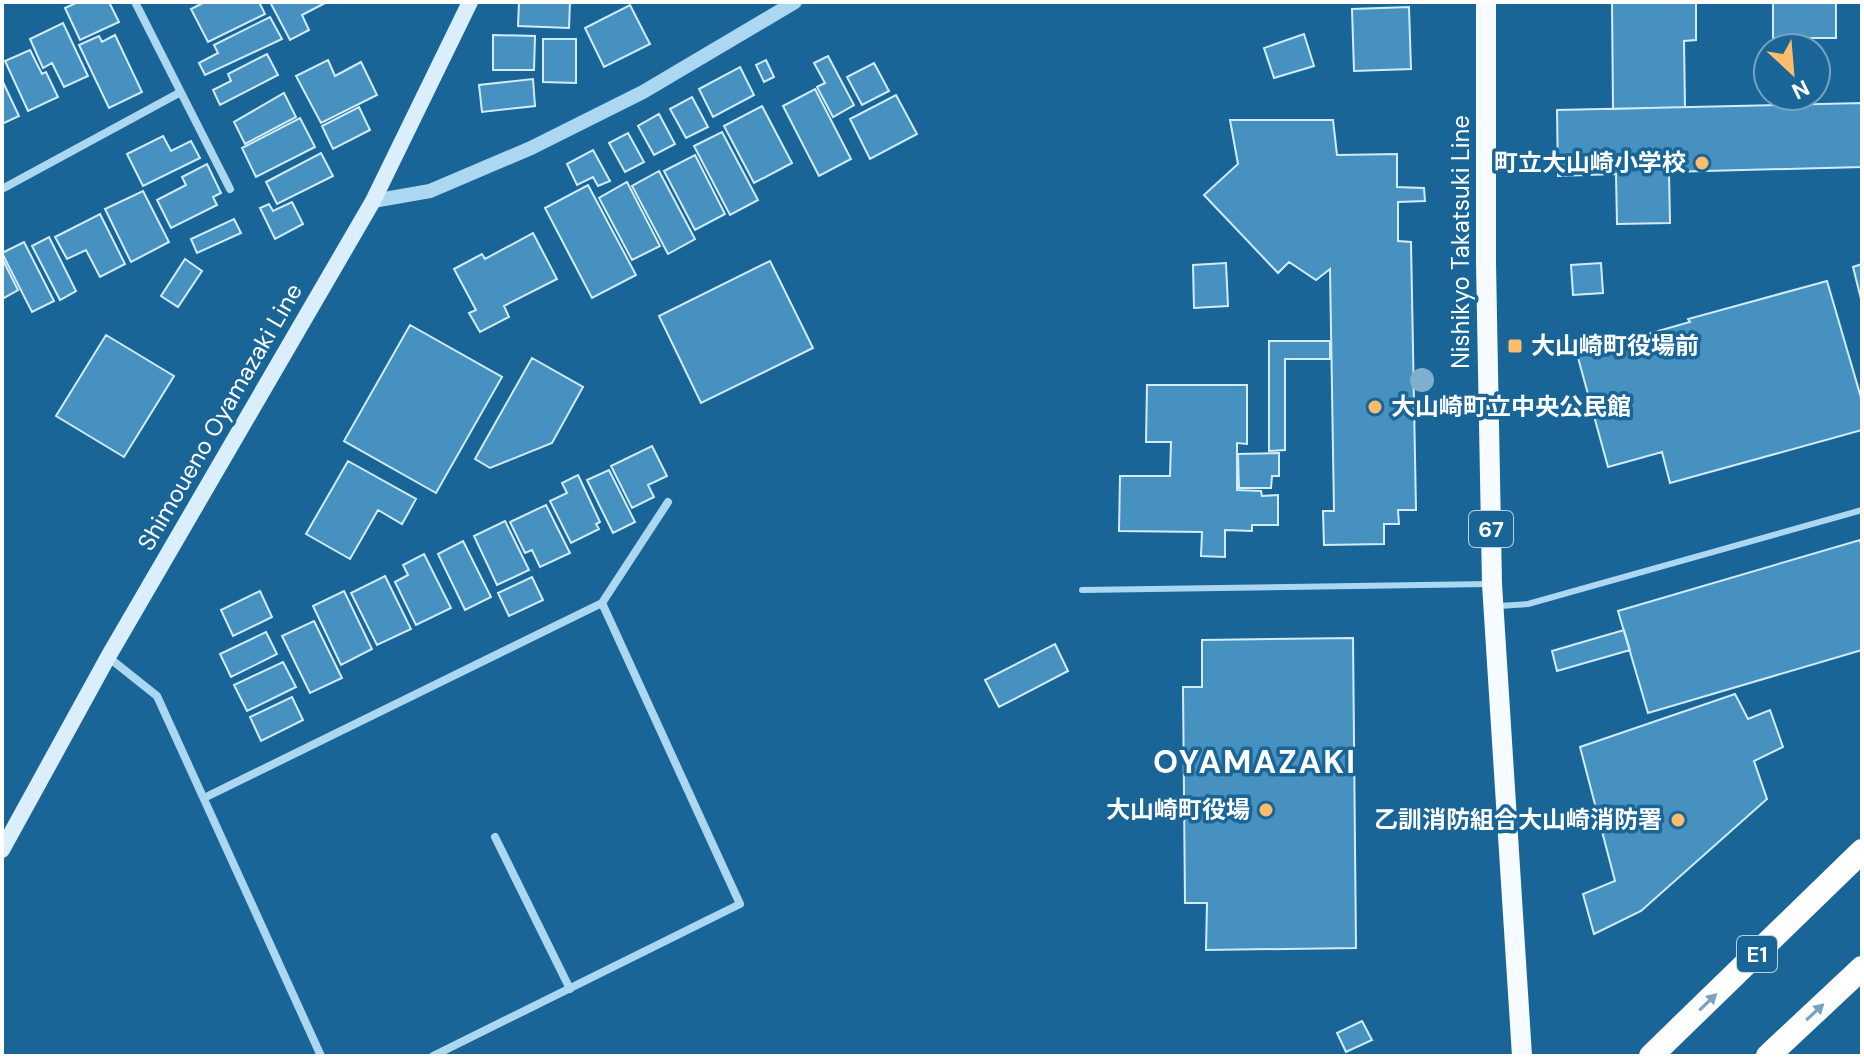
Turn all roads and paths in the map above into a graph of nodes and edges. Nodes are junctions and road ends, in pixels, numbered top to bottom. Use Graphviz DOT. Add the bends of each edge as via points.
graph roads {
  1 [pos="135,2"];
  2 [pos="470,2"];
  3 [pos="795,2"];
  4 [pos="1486,2"];
  5 [pos="179,93"];
  6 [pos="2,189"];
  7 [pos="230,189"];
  8 [pos="373,201"];
  9 [pos="668,502"];
  10 [pos="1862,510"];
  11 [pos="1492,584"];
  12 [pos="1082,590"];
  13 [pos="602,603"];
  14 [pos="1494,607"];
  15 [pos="108,657"];
  16 [pos="204,798"];
  17 [pos="495,837"];
  18 [pos="2,850"];
  19 [pos="1862,851"];
  20 [pos="1862,968"];
  21 [pos="570,989"];
  22 [pos="321,1056"];
  23 [pos="433,1056"];
  24 [pos="1522,1056"];
  25 [pos="1651,1056"];
  26 [pos="1768,1056"];
  1 -- 5 [label="street"];
  2 -- 8 [label="main road, Shimoueno Oyamazaki Line"];
  3 -- 8 [label="street" via="643,92 531,148 430,191"];
  4 -- 11 [label="main road, Nishikyo Takatsuki Line / 67"];
  5 -- 6 [label="street"];
  5 -- 7 [label="street"];
  8 -- 15 [label="main road, Shimoueno Oyamazaki Line"];
  9 -- 13 [label="street"];
  10 -- 14 [label="lane" via="1528,604"];
  11 -- 12 [label="lane"];
  11 -- 14 [label="main road, Nishikyo Takatsuki Line / 67"];
  13 -- 16 [label="street"];
  13 -- 21 [label="street" via="740,904"];
  14 -- 24 [label="main road, Nishikyo Takatsuki Line / 67"];
  15 -- 16 [label="street" via="157,696"];
  15 -- 18 [label="main road, Shimoueno Oyamazaki Line"];
  16 -- 22 [label="street"];
  17 -- 21 [label="street"];
  25 -- 19 [label="highway, E1, one-way"];
  26 -- 20 [label="highway, one-way"];
  21 -- 23 [label="street"];
}
